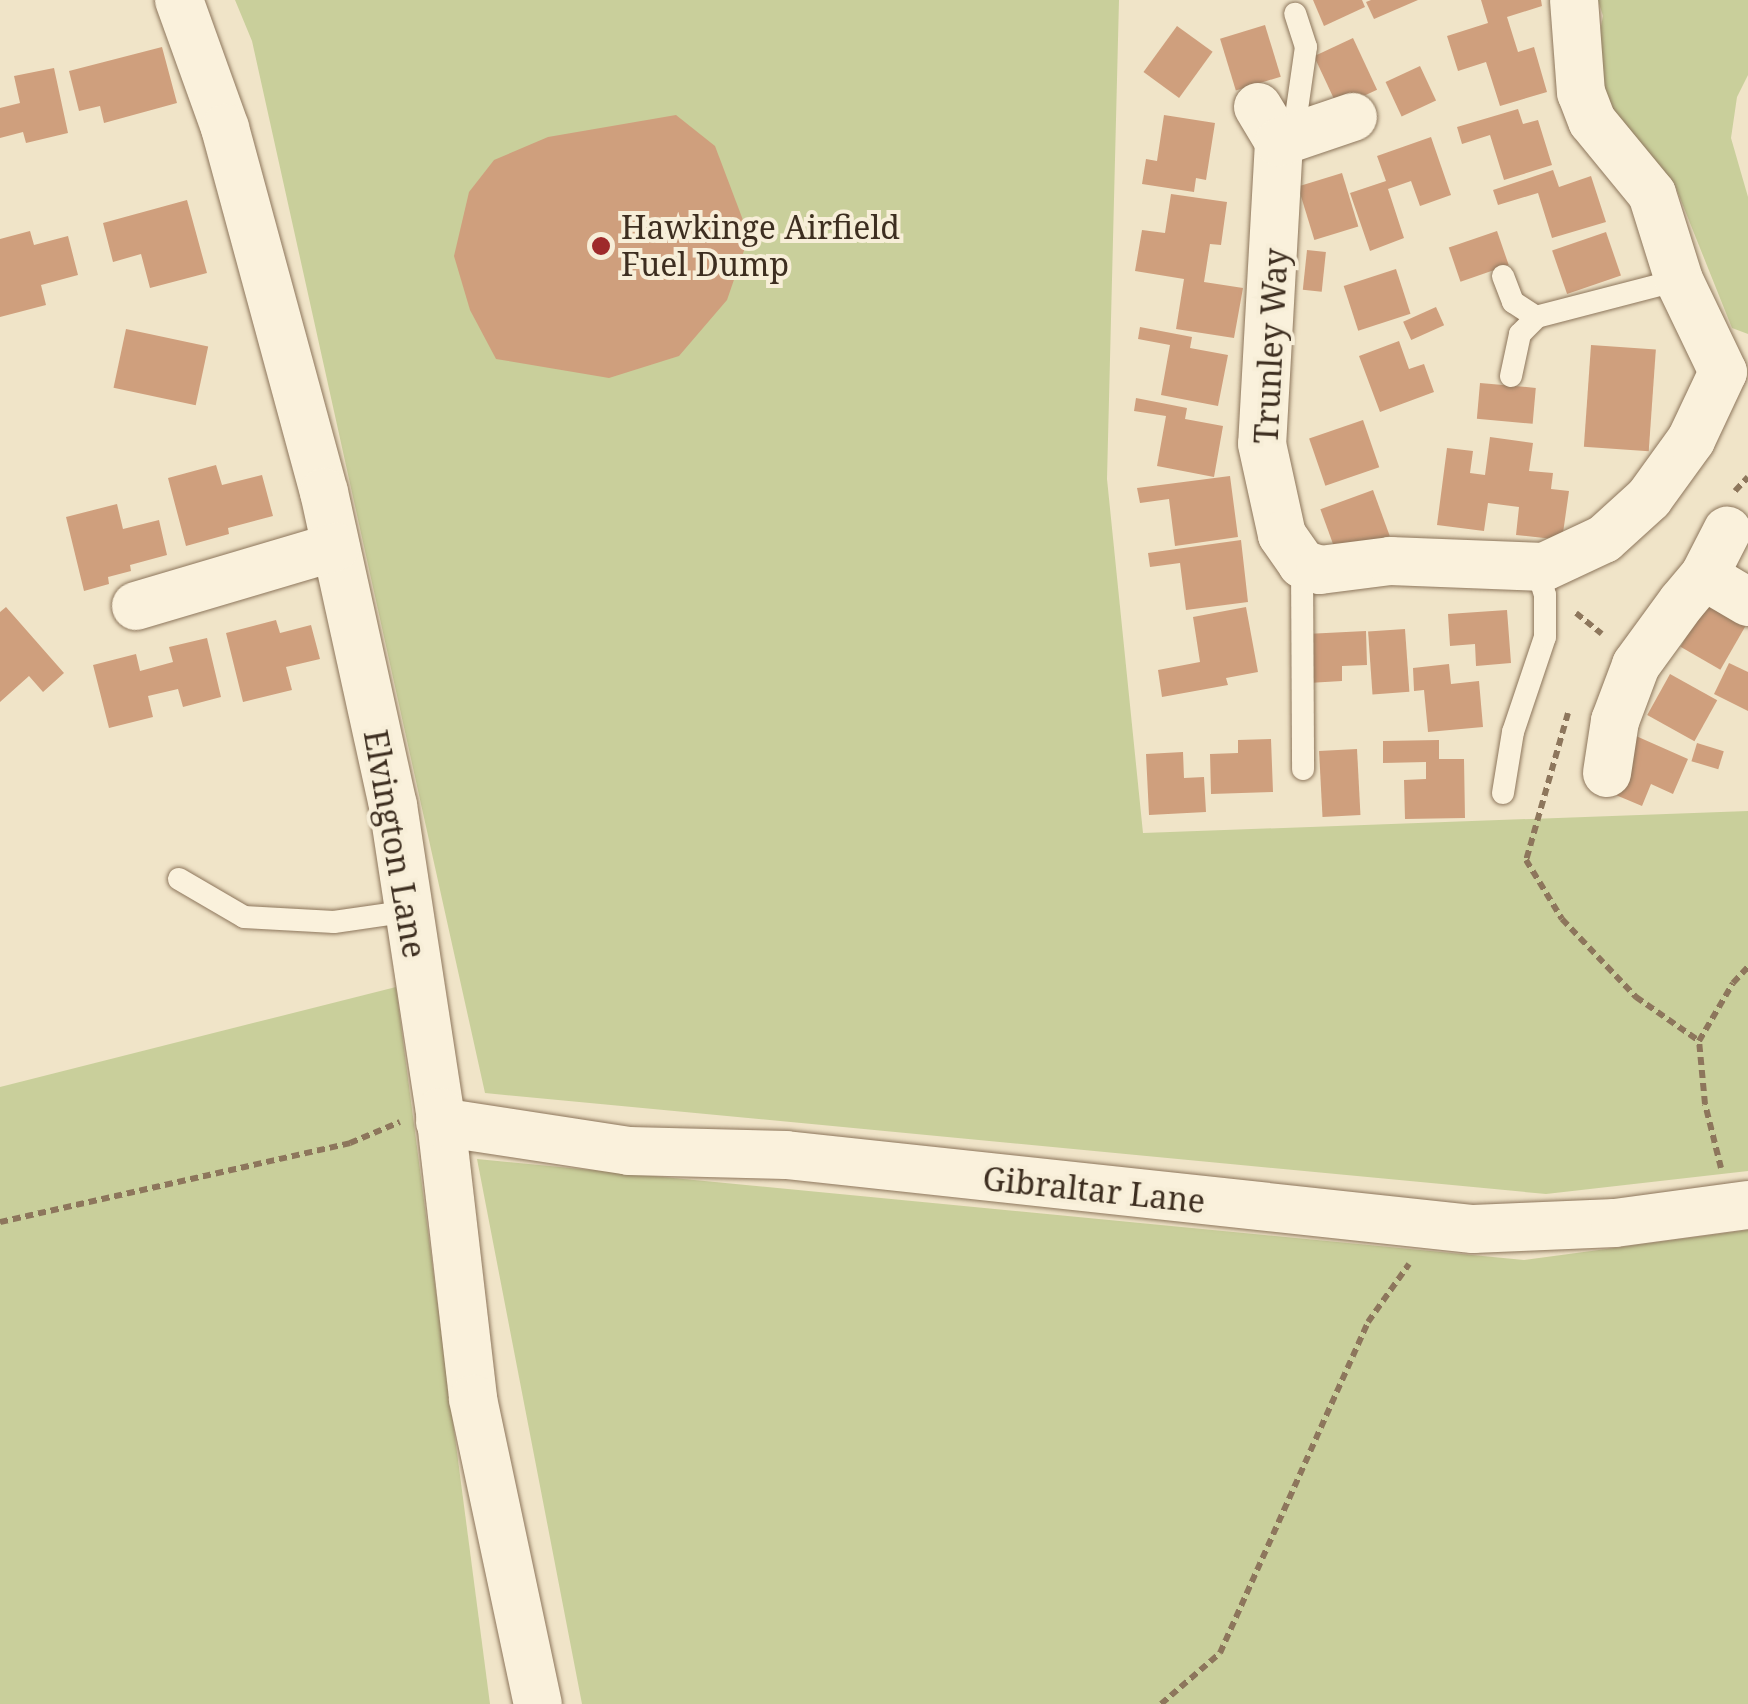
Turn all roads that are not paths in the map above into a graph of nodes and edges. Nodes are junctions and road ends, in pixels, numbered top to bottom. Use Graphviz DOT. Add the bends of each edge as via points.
graph roads {
  1 [pos="179,0"];
  2 [pos="1574,0"];
  3 [pos="1296,14"];
  4 [pos="1354,117"];
  5 [pos="1277,129"];
  6 [pos="1503,276"];
  7 [pos="1679,280"];
  8 [pos="1538,316"];
  9 [pos="1736,371"];
  10 [pos="1511,376"];
  11 [pos="1727,531"];
  12 [pos="334,547"];
  13 [pos="1302,564"];
  14 [pos="1538,568"];
  15 [pos="1704,576"];
  16 [pos="1748,602"];
  17 [pos="136,606"];
  18 [pos="1303,769"];
  19 [pos="1607,773"];
  20 [pos="1503,793"];
  21 [pos="179,879"];
  22 [pos="409,912"];
  23 [pos="440,1117"];
  24 [pos="1734,1207"];
  25 [pos="538,1704"];
  1 -- 12 [label="street, Elvington Lane" via="226,128"];
  2 -- 7 [label="street" via="1581,93 1592,120 1652,194"];
  3 -- 5 [label="lane" via="1306,47"];
  4 -- 5 [label="street"];
  5 -- 13 [label="street, Trunley Way" via="1262,444 1276,520"];
  6 -- 8 [label="lane" via="1519,309"];
  7 -- 8 [label="lane"];
  7 -- 9 [label="street"];
  8 -- 10 [label="lane" via="1520,334"];
  9 -- 14 [label="street" via="1649,498 1604,539"];
  11 -- 15 [label="street"];
  12 -- 17 [label="street"];
  12 -- 22 [label="street, Elvington Lane"];
  13 -- 14 [label="street" via="1320,570 1390,561"];
  13 -- 18 [label="lane"];
  14 -- 20 [label="lane" via="1545,637 1513,732"];
  15 -- 16 [label="street"];
  15 -- 19 [label="street" via="1636,665 1620,702"];
  21 -- 22 [label="lane" via="244,917 334,922"];
  22 -- 23 [label="street, Elvington Lane"];
  23 -- 24 [label="street, Gibraltar Lane" via="629,1150 786,1155 1473,1230 1615,1223"];
  23 -- 25 [label="street, Elvington Lane" via="473,1399"];
}
